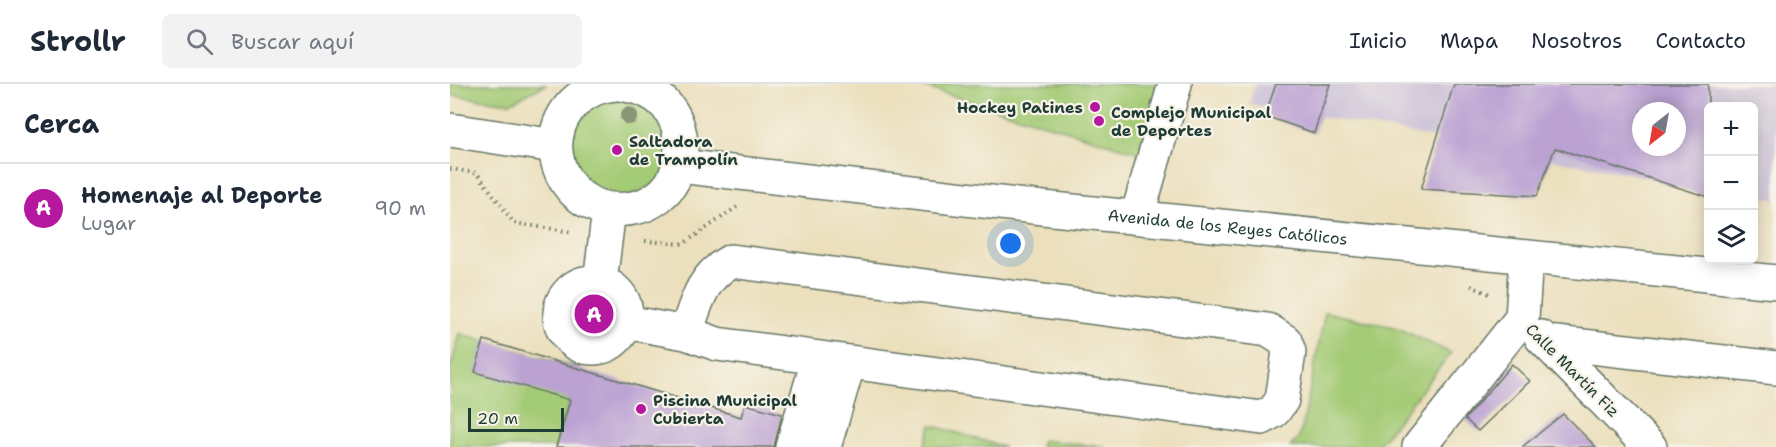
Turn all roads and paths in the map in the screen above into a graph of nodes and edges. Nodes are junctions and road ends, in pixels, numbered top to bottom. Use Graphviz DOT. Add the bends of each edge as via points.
graph roads {
  1 [pos="618,84"];
  2 [pos="1175,84"];
  3 [pos="450,130"];
  4 [pos="555,146"];
  5 [pos="679,166"];
  6 [pos="450,169"];
  7 [pos="746,201"];
  8 [pos="1137,217"];
  9 [pos="607,224"];
  10 [pos="1526,257"];
  11 [pos="600,282"];
  12 [pos="1776,282"];
  13 [pos="1468,285"];
  14 [pos="1522,314"];
  15 [pos="626,322"];
  16 [pos="686,333"];
  17 [pos="1547,342"];
  18 [pos="834,360"];
  19 [pos="1776,368"];
  20 [pos="792,447"];
  21 [pos="824,447"];
  22 [pos="1419,447"];
  23 [pos="1650,447"];
  1 -- 4 [label="street" via="596,88 577,99 563,116"];
  1 -- 5 [label="street" via="639,87 658,98 673,114 681,134"];
  2 -- 8 [label="street"];
  3 -- 4 [label="street"];
  4 -- 9 [label="street" via="557,164 565,181"];
  5 -- 8 [label="street, Avenida de los Reyes Católicos"];
  5 -- 9 [label="street" via="660,195"];
  6 -- 9 [label="path" via="477,173 514,223"];
  7 -- 9 [label="path" via="683,244"];
  8 -- 10 [label="street, Avenida de los Reyes Católicos"];
  9 -- 11 [label="street"];
  10 -- 12 [label="street, Avenida de los Reyes Católicos"];
  10 -- 14 [label="street"];
  11 -- 15 [label="street" via="610,286 624,301"];
  11 -- 15 [label="street" via="578,285 562,301 561,324 566,334 585,347 605,346 615,340"];
  13 -- 14 [label="path"];
  14 -- 17 [label="street, Calle Martín Fiz"];
  14 -- 22 [label="street"];
  15 -- 16 [label="street"];
  16 -- 18 [label="street" via="717,344"];
  16 -- 18 [label="street" via="701,290 718,268 731,261 1268,330 1285,341 1289,352 1282,400 1262,418"];
  17 -- 19 [label="street"];
  17 -- 23 [label="street, Calle Martín Fiz"];
  18 -- 20 [label="street"];
  18 -- 21 [label="street"];
}
